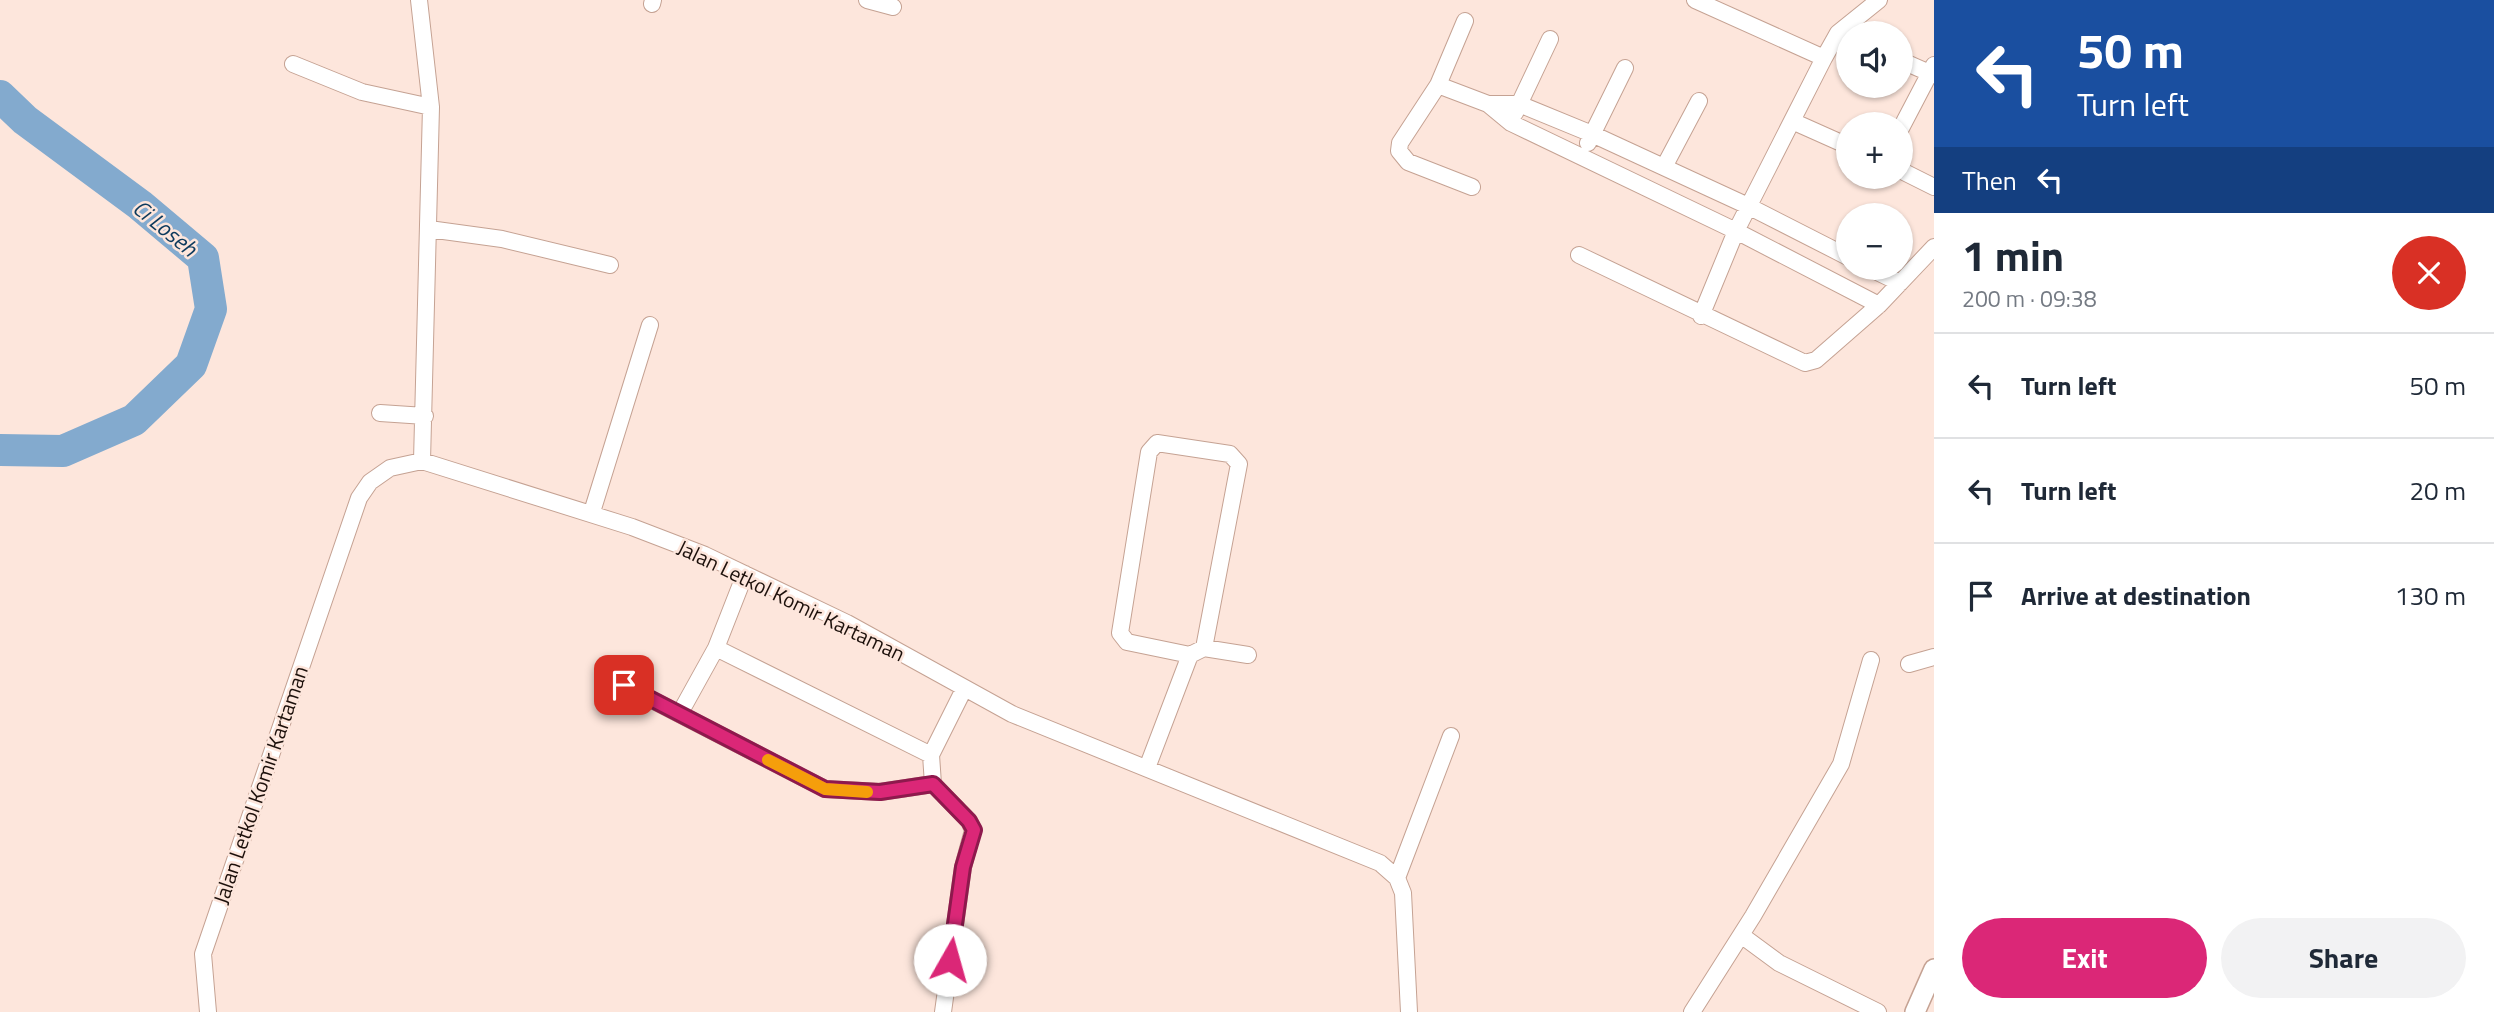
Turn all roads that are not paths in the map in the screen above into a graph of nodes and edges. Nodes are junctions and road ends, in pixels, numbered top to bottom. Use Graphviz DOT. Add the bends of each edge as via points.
graph roads {
  1 [pos="419,0"];
  2 [pos="867,0"];
  3 [pos="1695,0"];
  4 [pos="1879,0"];
  5 [pos="893,7"];
  6 [pos="1465,20"];
  7 [pos="1857,21"];
  8 [pos="1550,39"];
  9 [pos="1836,43"];
  10 [pos="1824,58"];
  11 [pos="293,64"];
  12 [pos="1913,64"];
  13 [pos="1625,68"];
  14 [pos="1933,71"];
  15 [pos="1438,85"];
  16 [pos="1699,101"];
  17 [pos="1488,104"];
  18 [pos="1519,104"];
  19 [pos="431,107"];
  20 [pos="1910,112"];
  21 [pos="1792,121"];
  22 [pos="1511,123"];
  23 [pos="1592,134"];
  24 [pos="1836,141"];
  25 [pos="1583,155"];
  26 [pos="1664,167"];
  27 [pos="1913,176"];
  28 [pos="1472,187"];
  29 [pos="1934,187"];
  30 [pos="1748,206"];
  31 [pos="429,229"];
  32 [pos="1736,230"];
  33 [pos="1934,247"];
  34 [pos="1836,251"];
  35 [pos="1579,255"];
  36 [pos="610,265"];
  37 [pos="1894,280"];
  38 [pos="1900,283"];
  39 [pos="1879,305"];
  40 [pos="1702,316"];
  41 [pos="650,325"];
  42 [pos="380,413"];
  43 [pos="425,416"];
  44 [pos="422,461"];
  45 [pos="592,512"];
  46 [pos="745,574"];
  47 [pos="716,648"];
  48 [pos="1197,652"];
  49 [pos="1248,655"];
  50 [pos="1934,657"];
  51 [pos="1871,660"];
  52 [pos="1909,663"];
  53 [pos="624,685"];
  54 [pos="964,689"];
  55 [pos="680,713"];
  56 [pos="1451,736"];
  57 [pos="931,755"];
  58 [pos="1147,768"];
  59 [pos="933,784"];
  60 [pos="1397,878"];
  61 [pos="1741,935"];
  62 [pos="1934,969"];
  63 [pos="208,1012"];
  64 [pos="943,1012"];
  65 [pos="1409,1012"];
  66 [pos="1692,1012"];
  67 [pos="1878,1012"];
  68 [pos="1915,1012"];
  1 -- 19 [label="street"];
  2 -- 5 [label="street"];
  3 -- 10 [label="street"];
  4 -- 7 [label="street"];
  6 -- 15 [label="street"];
  8 -- 18 [label="street"];
  9 -- 10 [label="street"];
  10 -- 21 [label="street"];
  11 -- 19 [label="street" via="362,92"];
  12 -- 14 [label="street"];
  13 -- 23 [label="street"];
  14 -- 20 [label="street"];
  15 -- 17 [label="street"];
  15 -- 28 [label="street" via="1399,151 1408,162"];
  16 -- 26 [label="street"];
  17 -- 18 [label="street"];
  17 -- 22 [label="street"];
  18 -- 22 [label="street"];
  18 -- 23 [label="street"];
  19 -- 31 [label="street"];
  21 -- 24 [label="street"];
  21 -- 30 [label="street"];
  22 -- 25 [label="street"];
  23 -- 25 [label="street"];
  23 -- 26 [label="street"];
  25 -- 32 [label="street"];
  26 -- 30 [label="street"];
  27 -- 29 [label="street"];
  30 -- 32 [label="street"];
  30 -- 34 [label="street"];
  31 -- 36 [label="street" via="502,239"];
  31 -- 43 [label="street"];
  32 -- 39 [label="street"];
  32 -- 40 [label="street"];
  33 -- 38 [label="street"];
  35 -- 40 [label="street"];
  37 -- 38 [label="street"];
  38 -- 39 [label="street"];
  39 -- 40 [label="street" via="1816,360 1805,363"];
  41 -- 45 [label="street"];
  42 -- 43 [label="street"];
  43 -- 44 [label="street"];
  44 -- 45 [label="street, Jalan Letkol Komir Kartaman"];
  44 -- 63 [label="street, Jalan Letkol Komir Kartaman" via="390,468 370,482 359,498 204,949"];
  45 -- 46 [label="street, Jalan Letkol Komir Kartaman"];
  46 -- 47 [label="street"];
  46 -- 54 [label="street, Jalan Letkol Komir Kartaman" via="847,623"];
  47 -- 55 [label="street"];
  47 -- 57 [label="street"];
  48 -- 48 [label="street" via="1127,642 1120,632 1149,454 1157,443 1230,454 1238,464"];
  48 -- 49 [label="street"];
  48 -- 58 [label="street"];
  50 -- 52 [label="street"];
  51 -- 61 [label="street" via="1841,764"];
  53 -- 55 [label="street"];
  54 -- 57 [label="street"];
  54 -- 58 [label="street, Jalan Letkol Komir Kartaman" via="1024,719"];
  55 -- 59 [label="street" via="825,789 880,792"];
  56 -- 60 [label="street"];
  57 -- 59 [label="street"];
  58 -- 60 [label="street, Jalan Letkol Komir Kartaman" via="1364,855"];
  59 -- 64 [label="street" via="974,830 963,867"];
  60 -- 65 [label="street" via="1405,909"];
  61 -- 66 [label="street"];
  61 -- 67 [label="street" via="1779,963"];
  62 -- 68 [label="street"];
}
